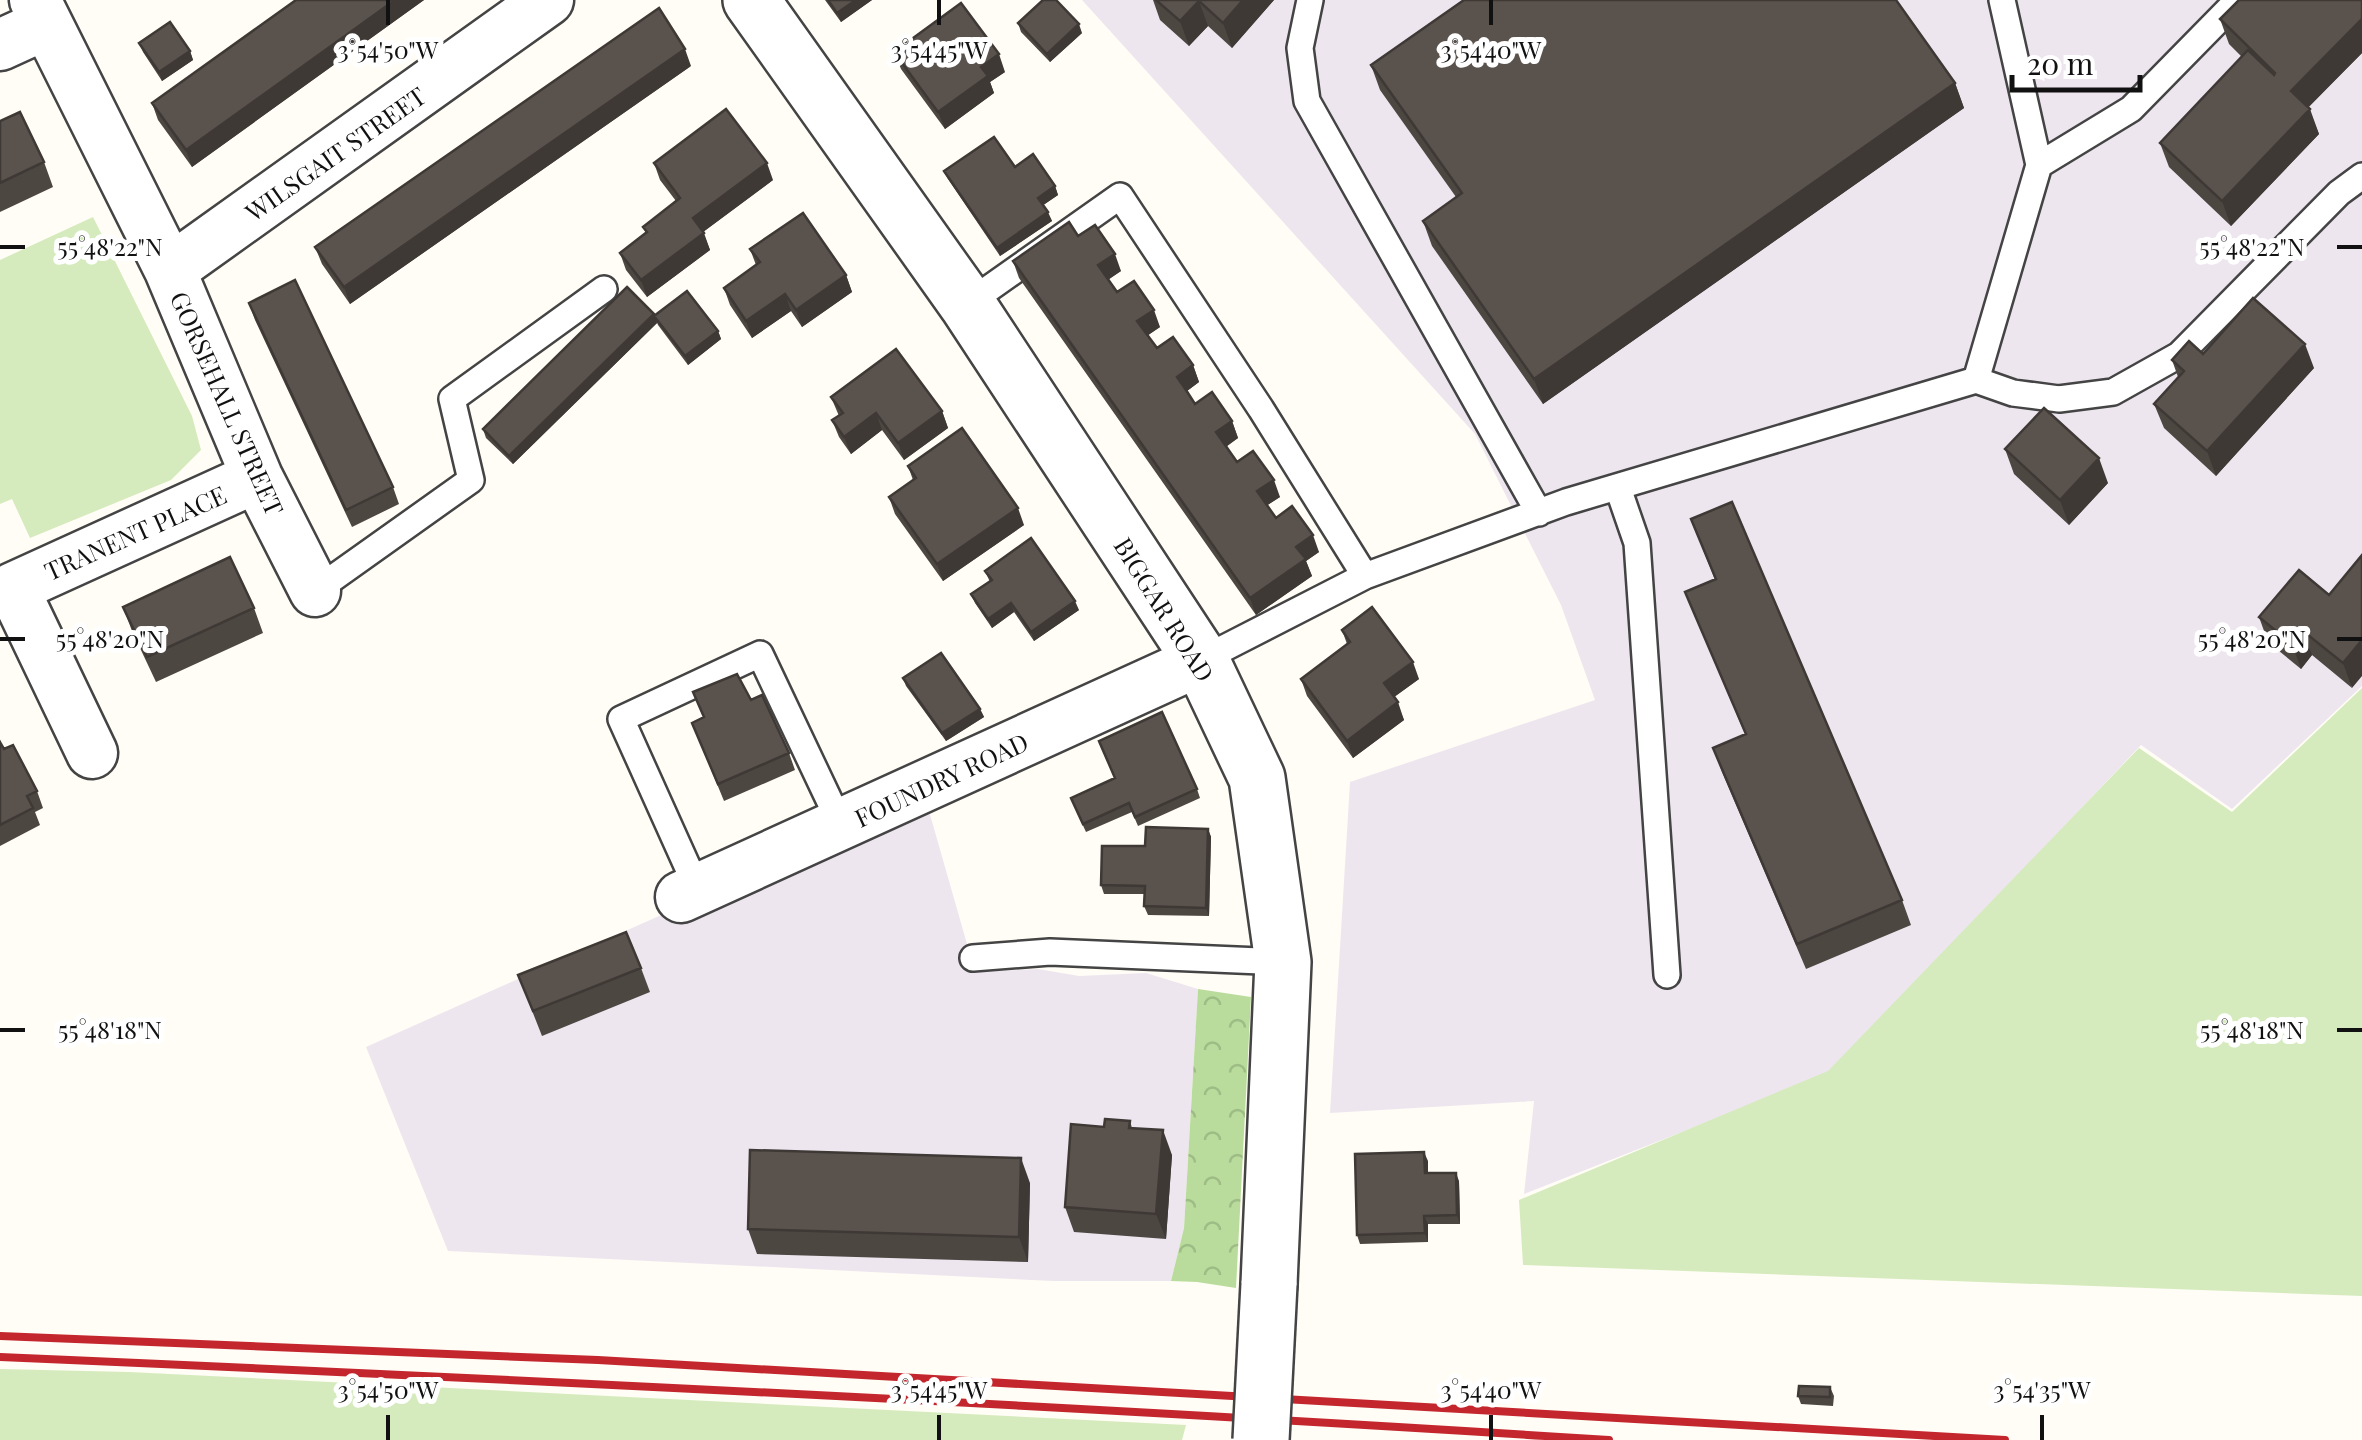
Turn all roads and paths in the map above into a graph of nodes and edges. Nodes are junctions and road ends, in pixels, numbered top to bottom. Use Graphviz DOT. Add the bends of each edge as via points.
graph roads {
  1 [pos="548,0"];
  2 [pos="751,0"];
  3 [pos="1310,0"];
  4 [pos="2002,0"];
  5 [pos="2238,0"];
  6 [pos="40,12"];
  7 [pos="0,45"];
  8 [pos="2039,165"];
  9 [pos="2362,176"];
  10 [pos="170,270"];
  11 [pos="604,290"];
  12 [pos="967,304"];
  13 [pos="1976,380"];
  14 [pos="257,477"];
  15 [pos="1618,488"];
  16 [pos="1539,513"];
  17 [pos="1365,576"];
  18 [pos="315,591"];
  19 [pos="1201,660"];
  20 [pos="92,753"];
  21 [pos="841,824"];
  22 [pos="690,894"];
  23 [pos="973,958"];
  24 [pos="1284,962"];
  25 [pos="1668,976"];
  26 [pos="1260,1440"];
  1 -- 10 [label="street, WILSGAIT STREET"];
  2 -- 12 [label="street, BIGGAR ROAD"];
  3 -- 16 [label="lane" via="1300,48 1307,101"];
  4 -- 8 [label="lane"];
  5 -- 8 [label="lane" via="2131,109"];
  6 -- 7 [label="street"];
  6 -- 10 [label="street, GORSEHALL STREET"];
  8 -- 13 [label="lane"];
  9 -- 13 [label="lane" via="2179,355 2113,392 2059,399"];
  10 -- 14 [label="street, GORSEHALL STREET"];
  11 -- 18 [label="lane" via="452,399 470,480"];
  12 -- 17 [label="lane" via="1120,196"];
  12 -- 19 [label="street, BIGGAR ROAD"];
  13 -- 15 [label="lane"];
  14 -- 18 [label="street, GORSEHALL STREET"];
  14 -- 20 [label="street, TRANENT PLACE" via="13,588"];
  15 -- 16 [label="lane"];
  15 -- 25 [label="lane" via="1637,543"];
  16 -- 17 [label="lane"];
  17 -- 19 [label="lane"];
  19 -- 21 [label="street, FOUNDRY ROAD"];
  19 -- 24 [label="street, BIGGAR ROAD" via="1257,778"];
  21 -- 22 [label="street, FOUNDRY ROAD"];
  21 -- 22 [label="lane" via="760,654 621,719"];
  23 -- 24 [label="lane" via="1050,952"];
  24 -- 26 [label="street, BIGGAR ROAD, bridge"];
}
